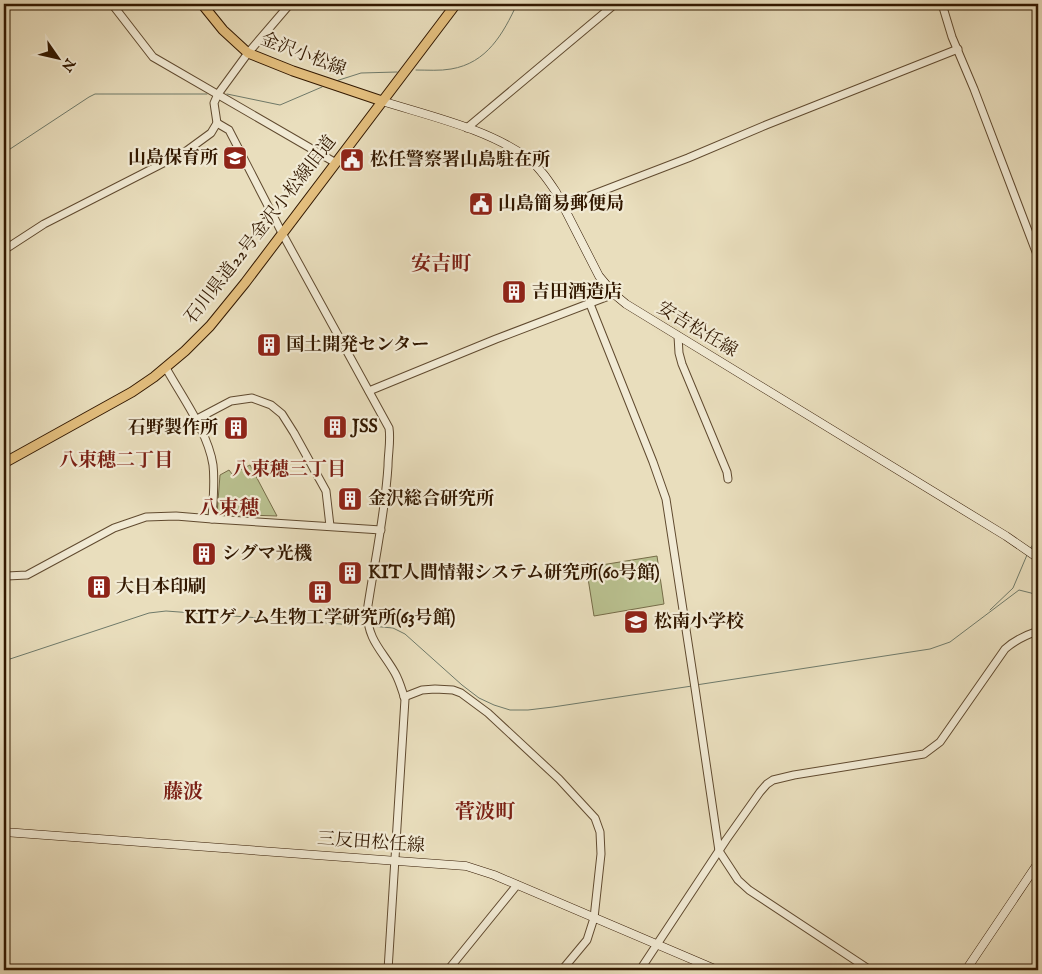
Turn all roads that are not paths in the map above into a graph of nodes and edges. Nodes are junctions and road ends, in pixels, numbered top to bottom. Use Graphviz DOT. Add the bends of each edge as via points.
graph roads {
  1 [pos="112,4"];
  2 [pos="202,4"];
  3 [pos="290,4"];
  4 [pos="456,4"];
  5 [pos="615,4"];
  6 [pos="942,4"];
  7 [pos="958,50"];
  8 [pos="248,53"];
  9 [pos="218,94"];
  10 [pos="382,101"];
  11 [pos="217,123"];
  12 [pos="467,128"];
  13 [pos="336,163"];
  14 [pos="563,206"];
  15 [pos="282,233"];
  16 [pos="4,250"];
  17 [pos="1038,257"];
  18 [pos="614,294"];
  19 [pos="590,304"];
  20 [pos="678,336"];
  21 [pos="166,368"];
  22 [pos="369,391"];
  23 [pos="195,420"];
  24 [pos="4,463"];
  25 [pos="728,479"];
  26 [pos="212,519"];
  27 [pos="330,526"];
  28 [pos="381,530"];
  29 [pos="1038,558"];
  30 [pos="4,574"];
  31 [pos="1038,631"];
  32 [pos="404,696"];
  33 [pos="4,832"];
  34 [pos="719,852"];
  35 [pos="394,860"];
  36 [pos="1038,863"];
  37 [pos="517,885"];
  38 [pos="594,918"];
  39 [pos="656,944"];
  40 [pos="388,970"];
  41 [pos="448,970"];
  42 [pos="562,970"];
  43 [pos="640,970"];
  44 [pos="717,970"];
  45 [pos="870,970"];
  46 [pos="966,970"];
  1 -- 9 [label="street" via="153,57"];
  2 -- 8 [label="main road, 金沢小松線"];
  3 -- 8 [label="street"];
  4 -- 10 [label="main road, 石川県道22号金沢小松線旧道"];
  5 -- 12 [label="street"];
  6 -- 7 [label="street"];
  7 -- 14 [label="street"];
  7 -- 17 [label="street"];
  8 -- 9 [label="street"];
  8 -- 10 [label="main road, 金沢小松線"];
  9 -- 11 [label="street" via="214,103"];
  9 -- 13 [label="street"];
  10 -- 12 [label="main road, 安吉松任線"];
  10 -- 13 [label="main road, 石川県道22号金沢小松線旧道"];
  11 -- 15 [label="street" via="229,130"];
  11 -- 16 [label="street" via="211,133 185,152 44,224"];
  12 -- 14 [label="main road, 安吉松任線" via="502,143 529,160 547,179"];
  13 -- 15 [label="main road, 石川県道22号金沢小松線旧道"];
  14 -- 18 [label="main road, 安吉松任線" via="599,276"];
  15 -- 21 [label="main road, 石川県道22号金沢小松線旧道" via="210,326"];
  15 -- 22 [label="street"];
  18 -- 19 [label="street"];
  18 -- 20 [label="main road, 安吉松任線"];
  19 -- 22 [label="street"];
  19 -- 34 [label="street" via="666,499"];
  20 -- 25 [label="street" via="682,364"];
  20 -- 29 [label="main road, 安吉松任線"];
  21 -- 23 [label="street"];
  21 -- 24 [label="main road, 石川県道22号金沢小松線旧道" via="132,392"];
  22 -- 28 [label="street" via="386,422 390,437"];
  23 -- 26 [label="street" via="213,464"];
  23 -- 27 [label="street" via="231,401 252,398 271,405 282,414 326,491"];
  26 -- 27 [label="street"];
  26 -- 30 [label="street" via="146,517 114,528 27,575"];
  27 -- 28 [label="street"];
  28 -- 32 [label="street" via="368,604 368,624 375,644 398,679"];
  31 -- 34 [label="street" via="1005,649 940,742 924,754 773,780 760,792"];
  32 -- 35 [label="street"];
  32 -- 38 [label="street" via="435,688 461,693 488,713 586,806 596,818 600,832 601,854"];
  33 -- 35 [label="main road, 三反田松任線"];
  34 -- 39 [label="street"];
  34 -- 45 [label="street" via="749,890"];
  35 -- 37 [label="main road, 三反田松任線" via="466,866"];
  35 -- 40 [label="street"];
  36 -- 46 [label="main road"];
  37 -- 38 [label="main road, 三反田松任線"];
  37 -- 41 [label="street"];
  38 -- 39 [label="main road, 三反田松任線"];
  38 -- 42 [label="street" via="587,940"];
  39 -- 43 [label="street"];
  39 -- 44 [label="main road, 三反田松任線"];
}
